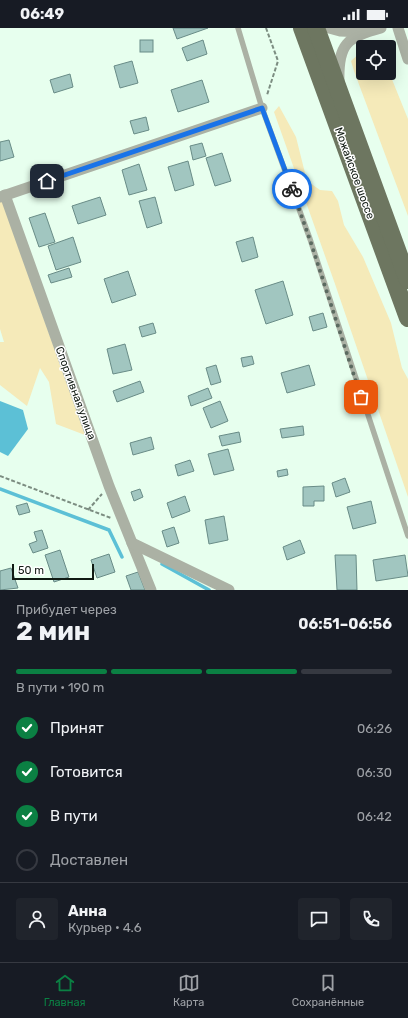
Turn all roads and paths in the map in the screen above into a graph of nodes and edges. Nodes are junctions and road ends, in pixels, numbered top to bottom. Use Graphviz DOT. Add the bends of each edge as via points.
graph roads {
  1 [pos="238,28"];
  2 [pos="266,28"];
  3 [pos="302,28"];
  4 [pos="316,28"];
  5 [pos="330,28"];
  6 [pos="381,28"];
  7 [pos="398,28"];
  8 [pos="366,32"];
  9 [pos="408,59"];
  10 [pos="340,92"];
  11 [pos="262,108"];
  12 [pos="2,196"];
  13 [pos="408,280"];
  14 [pos="408,318"];
  15 [pos="0,476"];
  16 [pos="109,486"];
  17 [pos="88,510"];
  18 [pos="123,522"];
  19 [pos="408,536"];
  20 [pos="132,543"];
  21 [pos="151,590"];
  22 [pos="229,590"];
  1 -- 11 [label="lane"];
  2 -- 11 [label="path" via="278,61"];
  3 -- 14 [label="main road, Можайское шоссе"];
  4 -- 10 [label="main road, Можайское шоссе"];
  5 -- 8 [label="street"];
  6 -- 8 [label="street"];
  7 -- 9 [label="street"];
  8 -- 10 [label="street" via="351,39 343,50 339,68"];
  10 -- 13 [label="main road, Можайское шоссе"];
  11 -- 12 [label="street"];
  11 -- 19 [label="lane" via="310,240"];
  12 -- 16 [label="street, Спортивная улица"];
  15 -- 17 [label="path"];
  16 -- 17 [label="path"];
  16 -- 18 [label="street, Спортивная улица"];
  17 -- 18 [label="path"];
  18 -- 20 [label="street, Спортивная улица"];
  20 -- 21 [label="street, Спортивная улица"];
  20 -- 22 [label="street"];
}
